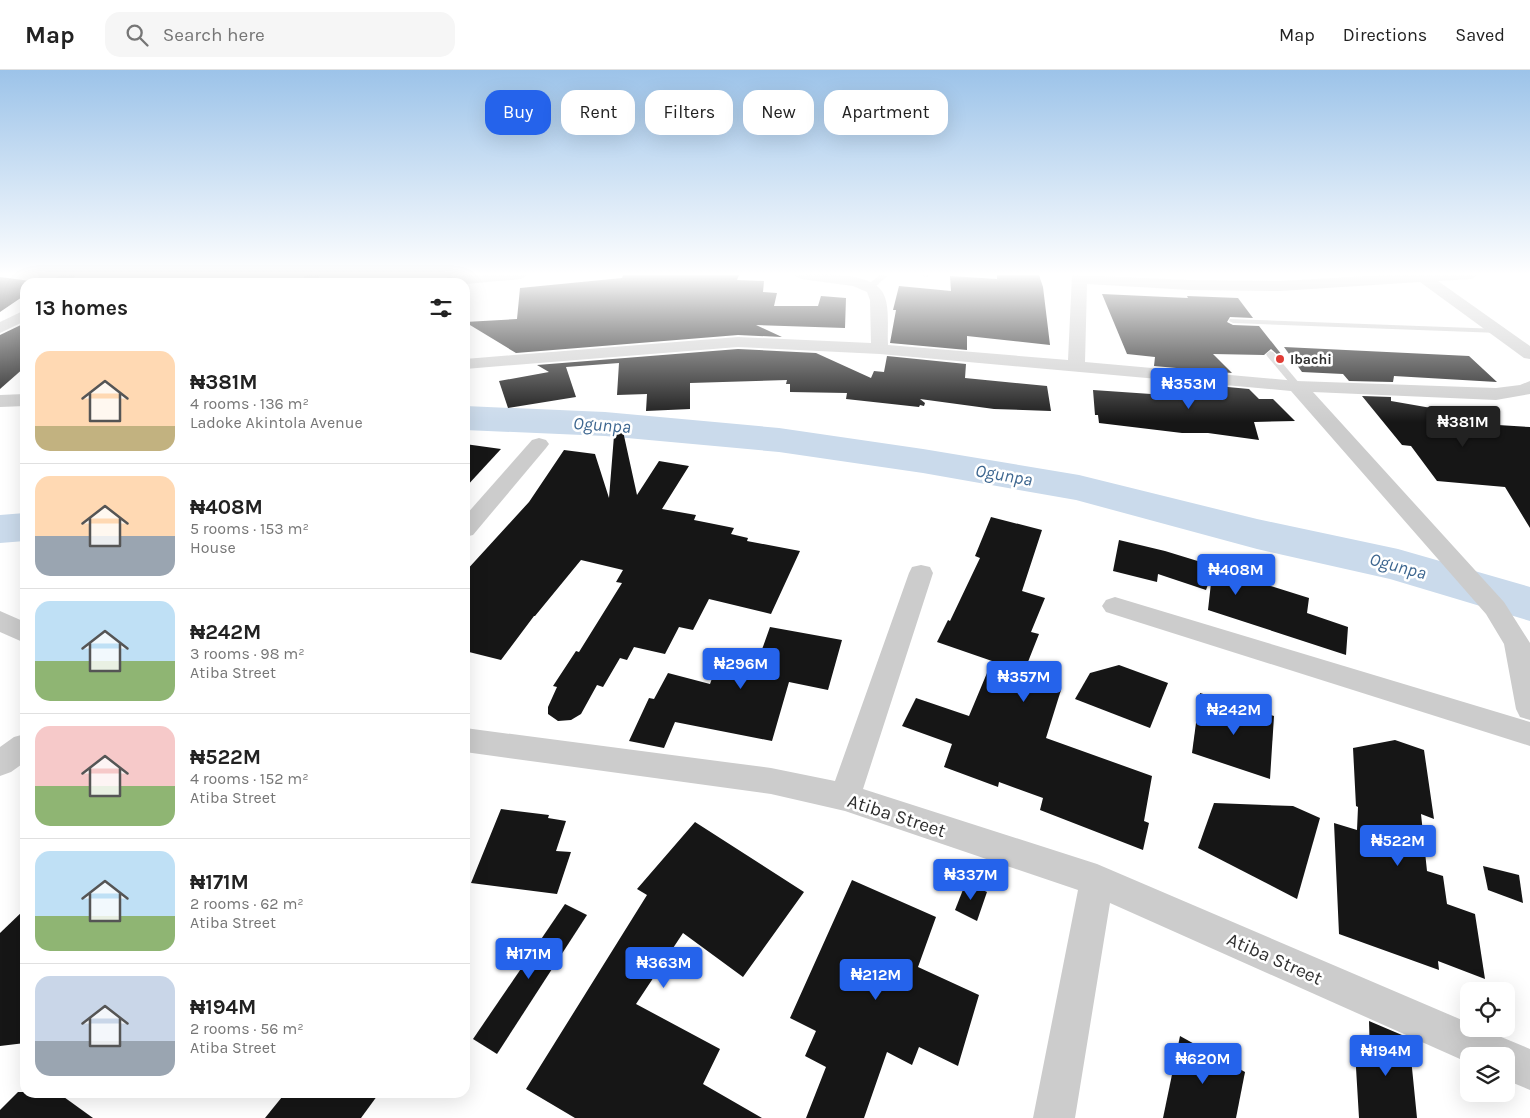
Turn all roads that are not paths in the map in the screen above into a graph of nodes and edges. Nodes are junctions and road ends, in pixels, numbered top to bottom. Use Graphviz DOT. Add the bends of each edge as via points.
graph roads {
  1 [pos="879,324"];
  2 [pos="1077,324"];
  3 [pos="1311,324"];
  4 [pos="1490,324"];
  5 [pos="1500,331"];
  6 [pos="880,349"];
  7 [pos="1529,352"];
  8 [pos="1270,354"];
  9 [pos="470,364"];
  10 [pos="1076,366"];
  11 [pos="1297,386"];
  12 [pos="1530,386"];
  13 [pos="20,400"];
  14 [pos="0,401"];
  15 [pos="538,444"];
  16 [pos="470,524"];
  17 [pos="921,573"];
  18 [pos="1115,606"];
  19 [pos="0,620"];
  20 [pos="20,631"];
  21 [pos="1530,709"];
  22 [pos="1530,734"];
  23 [pos="470,742"];
  24 [pos="20,749"];
  25 [pos="0,763"];
  26 [pos="844,797"];
  27 [pos="1098,880"];
  28 [pos="1479,1047"];
  29 [pos="1515,1063"];
  30 [pos="1530,1070"];
  31 [pos="1054,1118"];
  1 -- 6 [label="street"];
  2 -- 10 [label="street"];
  3 -- 5 [label="lane"];
  4 -- 5 [label="street"];
  5 -- 7 [label="street"];
  6 -- 9 [label="street" via="738,342"];
  6 -- 10 [label="street"];
  8 -- 11 [label="lane"];
  10 -- 11 [label="street"];
  11 -- 12 [label="street" via="1496,394 1525,390"];
  11 -- 21 [label="street" via="1495,608 1517,644"];
  13 -- 14 [label="street"];
  15 -- 16 [label="street"];
  17 -- 26 [label="street"];
  18 -- 22 [label="street"];
  19 -- 20 [label="street"];
  23 -- 26 [label="street, Atiba Street" via="771,781"];
  24 -- 25 [label="street"];
  26 -- 27 [label="street, Atiba Street"];
  27 -- 28 [label="street, Atiba Street"];
  27 -- 31 [label="street"];
  29 -- 30 [label="street"];
}
